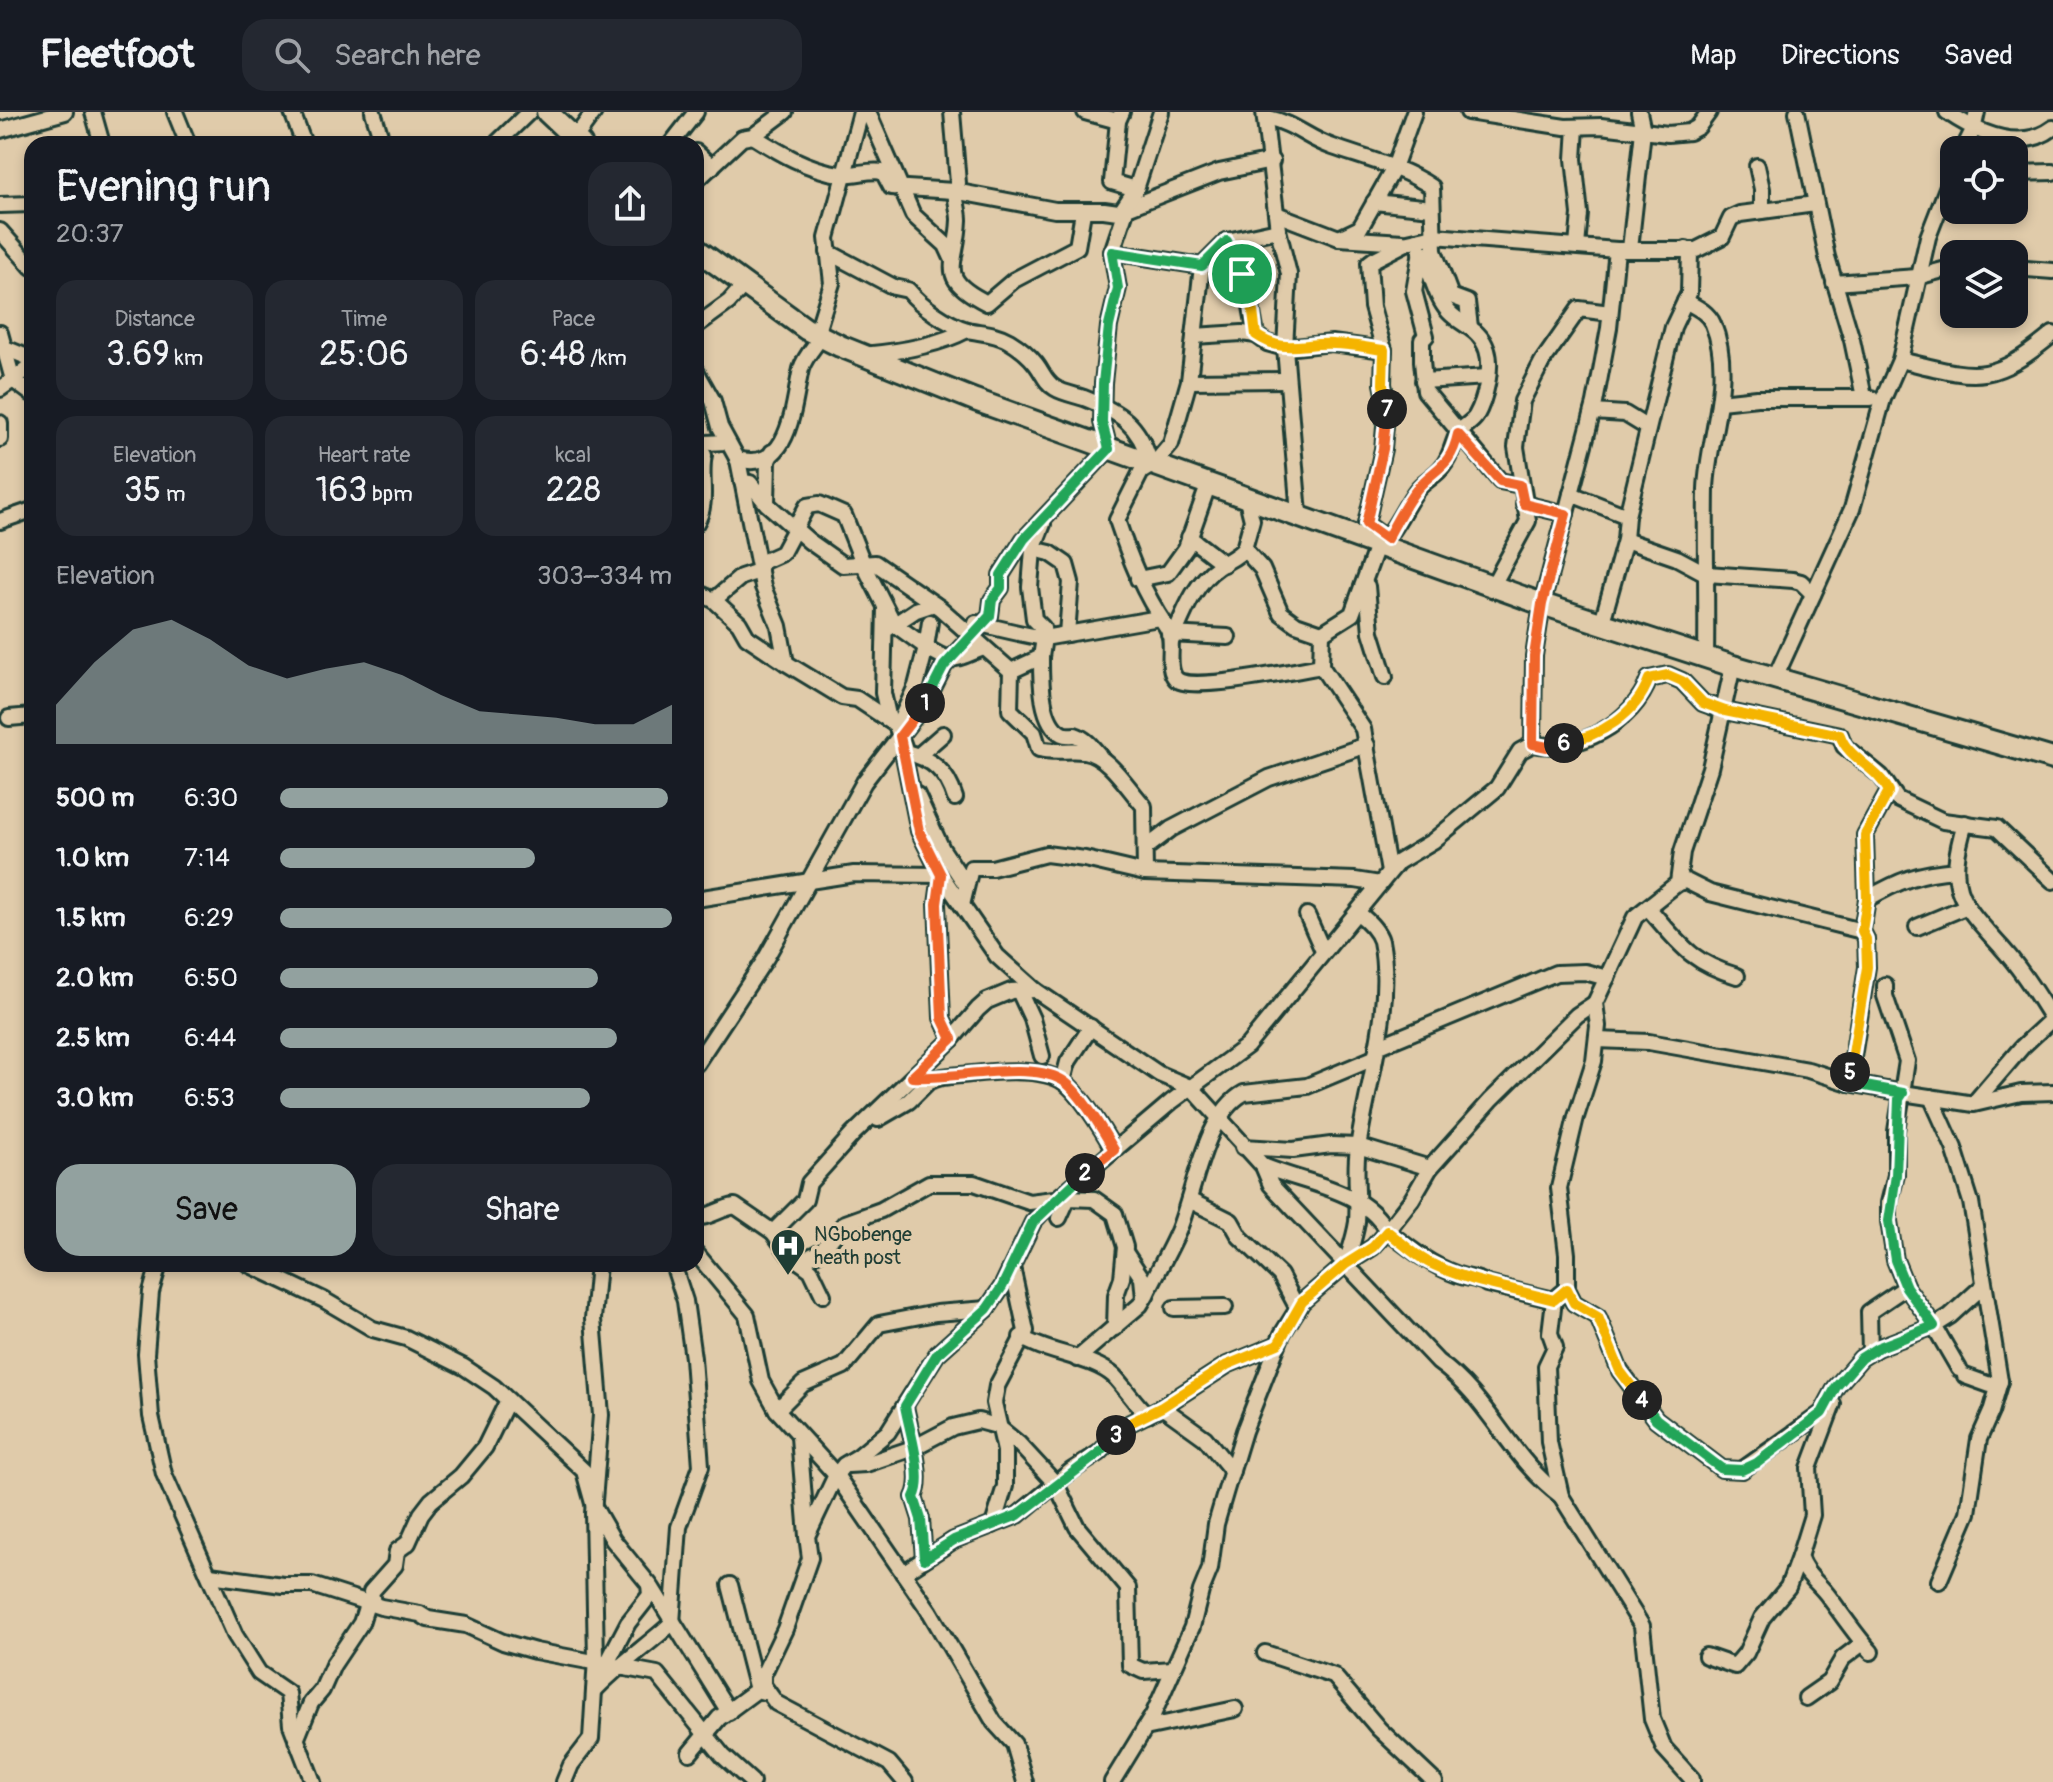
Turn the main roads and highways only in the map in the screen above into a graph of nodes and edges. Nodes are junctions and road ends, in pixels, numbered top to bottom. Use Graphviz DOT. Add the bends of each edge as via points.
graph roads {
  1 [pos="547,112"];
  2 [pos="573,136"];
  3 [pos="704,255"];
  4 [pos="2053,759"];
  1 -- 2 [label="highway"];
  3 -- 4 [label="highway" via="819,336 1109,449 1382,542 1542,604"];
}
